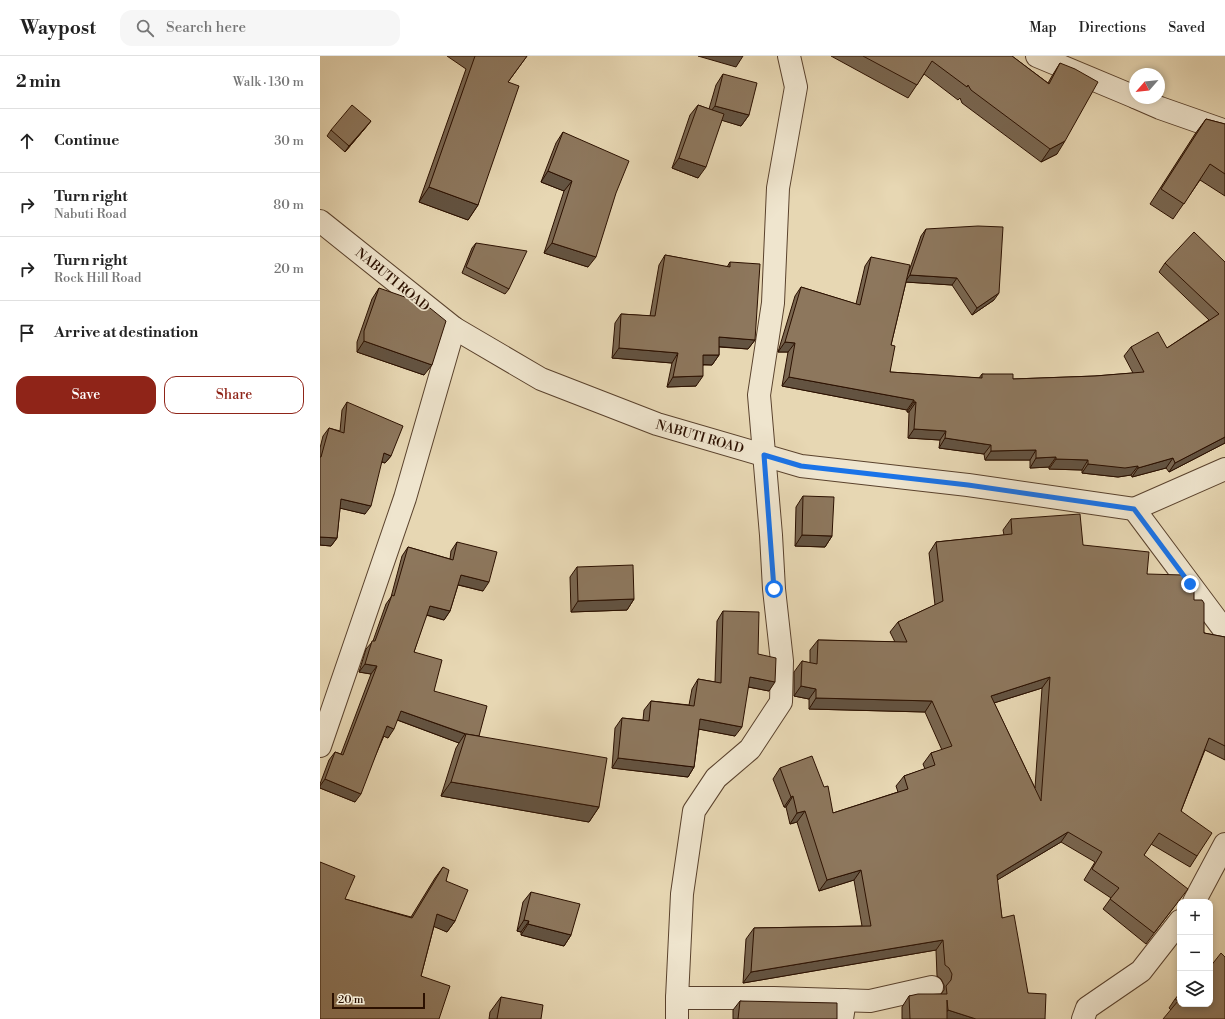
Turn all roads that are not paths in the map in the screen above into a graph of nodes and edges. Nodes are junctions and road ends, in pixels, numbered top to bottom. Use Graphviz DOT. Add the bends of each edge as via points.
graph roads {
  1 [pos="789,56"];
  2 [pos="1037,56"];
  3 [pos="1129,95"];
  4 [pos="1152,104"];
  5 [pos="1220,129"];
  6 [pos="320,221"];
  7 [pos="454,328"];
  8 [pos="764,455"];
  9 [pos="1225,469"];
  10 [pos="1134,509"];
  11 [pos="1225,631"];
  12 [pos="320,746"];
  13 [pos="1225,844"];
  14 [pos="1196,899"];
  15 [pos="1177,926"];
  16 [pos="932,987"];
  17 [pos="677,1008"];
  18 [pos="844,1010"];
  19 [pos="1083,1019"];
  1 -- 8 [label="street" via="796,87 778,188 773,303 759,395"];
  2 -- 3 [label="street"];
  4 -- 5 [label="street"];
  6 -- 7 [label="street, NABUTI ROAD"];
  7 -- 8 [label="street, NABUTI ROAD" via="541,379 656,424"];
  7 -- 12 [label="street" via="405,498"];
  8 -- 10 [label="street, NABUTI ROAD" via="801,466 968,485"];
  8 -- 17 [label="street" via="782,661 781,702 750,749 716,778 694,811 682,894"];
  9 -- 10 [label="street"];
  10 -- 11 [label="street"];
  13 -- 14 [label="street"];
  15 -- 19 [label="street" via="1142,971 1087,1008"];
  16 -- 18 [label="street" via="870,1001"];
  17 -- 18 [label="street" via="774,998"];
}
